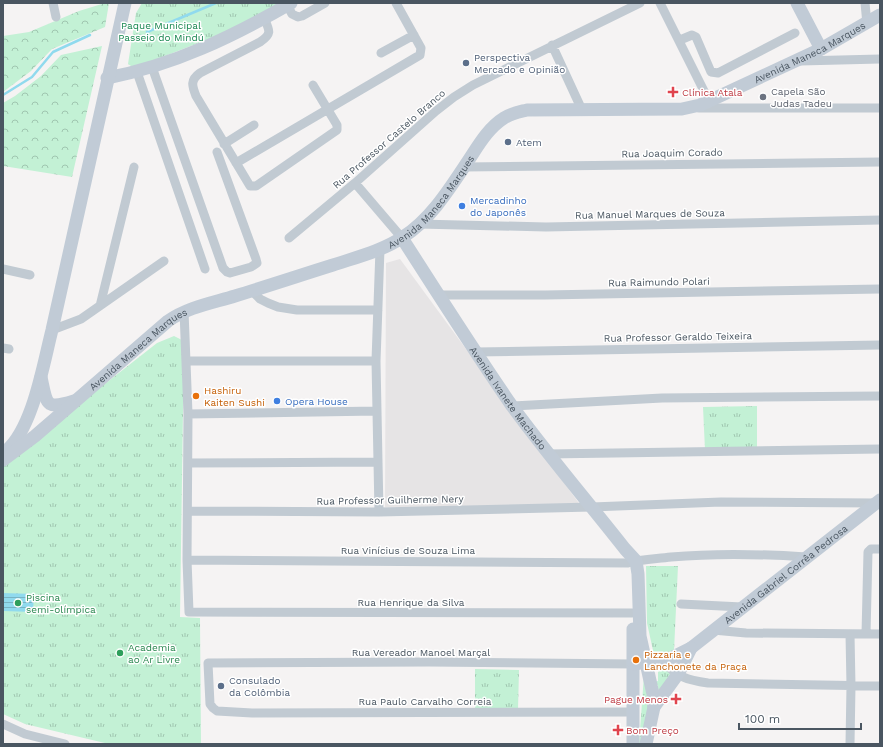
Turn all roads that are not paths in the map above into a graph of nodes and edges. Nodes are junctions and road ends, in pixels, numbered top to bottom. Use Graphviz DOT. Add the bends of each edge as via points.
graph roads {
  1 [pos="54,3"];
  2 [pos="125,3"];
  3 [pos="325,3"];
  4 [pos="396,3"];
  5 [pos="640,3"];
  6 [pos="660,3"];
  7 [pos="797,3"];
  8 [pos="865,3"];
  9 [pos="289,4"];
  10 [pos="880,15"];
  11 [pos="56,17"];
  12 [pos="264,18"];
  13 [pos="867,24"];
  14 [pos="795,33"];
  15 [pos="414,35"];
  16 [pos="680,40"];
  17 [pos="552,45"];
  18 [pos="821,49"];
  19 [pos="381,53"];
  20 [pos="880,59"];
  21 [pos="796,61"];
  22 [pos="152,67"];
  23 [pos="136,72"];
  24 [pos="107,78"];
  25 [pos="313,85"];
  26 [pos="709,101"];
  27 [pos="692,108"];
  28 [pos="880,108"];
  29 [pos="327,109"];
  30 [pos="582,110"];
  31 [pos="254,126"];
  32 [pos="224,144"];
  33 [pos="217,152"];
  34 [pos="880,162"];
  35 [pos="236,163"];
  36 [pos="134,167"];
  37 [pos="464,167"];
  38 [pos="355,183"];
  39 [pos="880,220"];
  40 [pos="420,224"];
  41 [pos="289,238"];
  42 [pos="402,238"];
  43 [pos="380,249"];
  44 [pos="164,261"];
  45 [pos="3,269"];
  46 [pos="205,269"];
  47 [pos="30,275"];
  48 [pos="880,289"];
  49 [pos="252,291"];
  50 [pos="438,295"];
  51 [pos="100,306"];
  52 [pos="378,310"];
  53 [pos="184,311"];
  54 [pos="52,330"];
  55 [pos="880,345"];
  56 [pos="476,352"];
  57 [pos="187,361"];
  58 [pos="376,361"];
  59 [pos="41,375"];
  60 [pos="880,396"];
  61 [pos="78,400"];
  62 [pos="513,406"];
  63 [pos="377,411"];
  64 [pos="188,414"];
  65 [pos="880,449"];
  66 [pos="3,453"];
  67 [pos="548,454"];
  68 [pos="3,460"];
  69 [pos="378,462"];
  70 [pos="188,463"];
  71 [pos="878,501"];
  72 [pos="592,507"];
  73 [pos="188,511"];
  74 [pos="379,512"];
  75 [pos="880,549"];
  76 [pos="806,557"];
  77 [pos="187,560"];
  78 [pos="632,562"];
  79 [pos="681,604"];
  80 [pos="742,607"];
  81 [pos="632,613"];
  82 [pos="713,630"];
  83 [pos="850,634"];
  84 [pos="866,634"];
  85 [pos="880,634"];
  86 [pos="691,648"];
  87 [pos="663,660"];
  88 [pos="647,663"];
  89 [pos="634,664"];
  90 [pos="678,674"];
  91 [pos="851,686"];
  92 [pos="880,686"];
  93 [pos="654,707"];
  94 [pos="217,711"];
  95 [pos="633,712"];
  96 [pos="3,724"];
  97 [pos="633,738"];
  98 [pos="647,740"];
  99 [pos="65,744"];
  100 [pos="850,744"];
  1 -- 11 [label="street"];
  2 -- 24 [label="main road"];
  3 -- 9 [label="street" via="298,17 292,14"];
  4 -- 15 [label="street"];
  5 -- 17 [label="street, Rua Professor Castelo Branco"];
  6 -- 16 [label="street"];
  7 -- 18 [label="main road"];
  8 -- 13 [label="street"];
  9 -- 12 [label="main road"];
  10 -- 13 [label="main road, Avenida Maneca Marques"];
  12 -- 22 [label="main road" via="209,47"];
  12 -- 32 [label="street" via="269,31 267,37 200,73 192,81 196,96"];
  13 -- 18 [label="main road, Avenida Maneca Marques"];
  14 -- 16 [label="street" via="718,73 711,72 696,37"];
  15 -- 19 [label="street"];
  15 -- 29 [label="street" via="422,48 420,55"];
  16 -- 26 [label="street"];
  17 -- 30 [label="street"];
  17 -- 38 [label="street, Rua Professor Castelo Branco" via="454,97"];
  18 -- 21 [label="main road, Avenida Maneca Marques"];
  20 -- 21 [label="street"];
  21 -- 26 [label="main road, Avenida Maneca Marques"];
  22 -- 23 [label="main road"];
  22 -- 33 [label="street" via="223,268 230,273 252,267 256,259"];
  23 -- 24 [label="main road"];
  23 -- 46 [label="street"];
  24 -- 54 [label="main road"];
  25 -- 29 [label="street"];
  26 -- 27 [label="main road, Avenida Maneca Marques"];
  27 -- 28 [label="street"];
  27 -- 30 [label="main road, Avenida Maneca Marques"];
  29 -- 35 [label="street"];
  29 -- 35 [label="street" via="337,125 337,130 256,186 250,186"];
  30 -- 37 [label="main road, Avenida Maneca Marques" via="527,110 514,113 492,128"];
  31 -- 32 [label="street"];
  32 -- 35 [label="street"];
  34 -- 37 [label="street, Rua Joaquim Corado"];
  36 -- 51 [label="street"];
  37 -- 40 [label="main road, Avenida Maneca Marques"];
  38 -- 41 [label="street, Rua Professor Castelo Branco"];
  38 -- 42 [label="street"];
  39 -- 40 [label="street, Rua Manuel Marques de Souza" via="546,227"];
  40 -- 42 [label="main road, Avenida Maneca Marques"];
  42 -- 43 [label="main road, Avenida Maneca Marques"];
  42 -- 50 [label="main road, Avenida Ivanete Machado"];
  43 -- 49 [label="main road, Avenida Maneca Marques"];
  43 -- 52 [label="street"];
  44 -- 51 [label="street"];
  45 -- 47 [label="street"];
  48 -- 50 [label="street, Rua Raimundo Polari"];
  49 -- 52 [label="street" via="268,303 297,310"];
  49 -- 53 [label="main road, Avenida Maneca Marques"];
  50 -- 56 [label="main road, Avenida Ivanete Machado"];
  51 -- 54 [label="street" via="81,319"];
  52 -- 58 [label="street"];
  53 -- 57 [label="street"];
  53 -- 61 [label="main road, Avenida Maneca Marques" via="168,321"];
  54 -- 59 [label="main road"];
  55 -- 56 [label="street, Rua Professor Geraldo Teixeira"];
  56 -- 62 [label="main road, Avenida Ivanete Machado"];
  57 -- 58 [label="street"];
  57 -- 64 [label="street"];
  58 -- 63 [label="street"];
  59 -- 61 [label="main road" via="45,397 49,403 59,406"];
  59 -- 66 [label="main road" via="23,428 12,445"];
  60 -- 62 [label="street" via="662,398"];
  61 -- 68 [label="main road, Avenida Maneca Marques"];
  62 -- 67 [label="main road, Avenida Ivanete Machado"];
  63 -- 64 [label="street"];
  63 -- 69 [label="street"];
  64 -- 70 [label="street"];
  65 -- 67 [label="street"];
  67 -- 72 [label="main road, Avenida Ivanete Machado"];
  69 -- 70 [label="street"];
  69 -- 74 [label="street"];
  70 -- 73 [label="street"];
  71 -- 72 [label="street, Rua Professor Guilherme Nery" via="721,502"];
  71 -- 76 [label="main road, Avenida Gabriel Corrêa Pedrosa"];
  72 -- 74 [label="street, Rua Professor Guilherme Nery"];
  72 -- 78 [label="main road, Avenida Ivanete Machado" via="626,549"];
  73 -- 74 [label="street, Rua Professor Guilherme Nery"];
  73 -- 77 [label="street"];
  75 -- 84 [label="street" via="871,549 868,552"];
  76 -- 78 [label="street, Rua Vinícius de Souza Lima" via="755,554 685,556"];
  76 -- 80 [label="main road, Avenida Gabriel Corrêa Pedrosa"];
  77 -- 78 [label="street, Rua Vinícius de Souza Lima"];
  77 -- 81 [label="street, Rua Henrique da Silva" via="189,612"];
  78 -- 81 [label="main road, Avenida Ivanete Machado"];
  78 -- 88 [label="main road, Avenida Ivanete Machado" via="638,574 639,624"];
  79 -- 80 [label="street"];
  80 -- 82 [label="main road, Avenida Gabriel Corrêa Pedrosa"];
  81 -- 89 [label="main road, Avenida Ivanete Machado"];
  82 -- 83 [label="street" via="746,633"];
  82 -- 86 [label="main road, Avenida Gabriel Corrêa Pedrosa"];
  83 -- 84 [label="street"];
  83 -- 91 [label="street"];
  84 -- 85 [label="street"];
  86 -- 87 [label="main road, Avenida Gabriel Corrêa Pedrosa"];
  86 -- 90 [label="main road, Avenida Gabriel Corrêa Pedrosa"];
  87 -- 88 [label="main road, Avenida Gabriel Corrêa Pedrosa"];
  87 -- 90 [label="street"];
  88 -- 89 [label="main road, Avenida Gabriel Corrêa Pedrosa"];
  88 -- 93 [label="main road, Avenida Ivanete Machado"];
  89 -- 94 [label="street, Rua Vereador Manoel Marçal" via="208,662 210,704"];
  89 -- 95 [label="main road, Avenida Ivanete Machado"];
  90 -- 91 [label="street" via="693,681 708,683"];
  90 -- 93 [label="main road, Avenida Gabriel Corrêa Pedrosa"];
  91 -- 92 [label="street"];
  91 -- 100 [label="street"];
  93 -- 98 [label="main road, Avenida Ivanete Machado"];
  94 -- 95 [label="street, Rua Paulo Carvalho Correia"];
  95 -- 97 [label="main road, Avenida Ivanete Machado"];
  96 -- 99 [label="street" via="25,734"];
  97 -- 98 [label="main road" via="638,734"];
}
